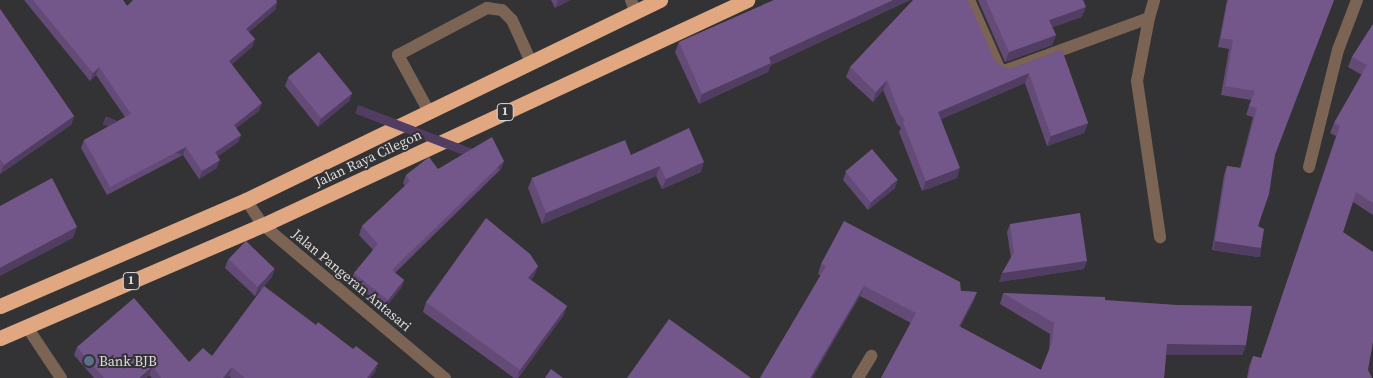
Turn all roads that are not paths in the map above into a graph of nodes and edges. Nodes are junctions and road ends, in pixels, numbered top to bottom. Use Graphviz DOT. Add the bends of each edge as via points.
graph roads {
  1 [pos="660,0"];
  2 [pos="748,0"];
  3 [pos="969,0"];
  4 [pos="1154,0"];
  5 [pos="1357,0"];
  6 [pos="633,6"];
  7 [pos="1149,18"];
  8 [pos="531,62"];
  9 [pos="428,110"];
  10 [pos="1309,167"];
  11 [pos="246,200"];
  12 [pos="262,225"];
  13 [pos="1160,237"];
  14 [pos="0,306"];
  15 [pos="27,327"];
  16 [pos="0,338"];
  17 [pos="871,356"];
  18 [pos="61,378"];
  19 [pos="445,378"];
  20 [pos="858,378"];
  1 -- 6 [label="highway, Jalan Raya Cilegon / 1"];
  2 -- 12 [label="highway, Jalan Raya Cilegon / 1"];
  3 -- 7 [label="street" via="999,68 1004,70"];
  4 -- 7 [label="street"];
  5 -- 10 [label="street" via="1338,50"];
  6 -- 8 [label="highway, Jalan Raya Cilegon / 1"];
  7 -- 13 [label="street" via="1137,81"];
  8 -- 9 [label="highway, Jalan Raya Cilegon / 1"];
  8 -- 9 [label="street" via="512,20 502,10 487,8 398,55"];
  9 -- 11 [label="highway, Jalan Raya Cilegon / 1"];
  11 -- 12 [label="street, Jalan Pangeran Antasari"];
  11 -- 14 [label="highway, Jalan Raya Cilegon / 1"];
  12 -- 15 [label="highway, Jalan Raya Cilegon / 1"];
  12 -- 19 [label="street, Jalan Pangeran Antasari"];
  15 -- 16 [label="highway, Jalan Raya Cilegon / 1"];
  15 -- 18 [label="street"];
  17 -- 20 [label="street"];
}
